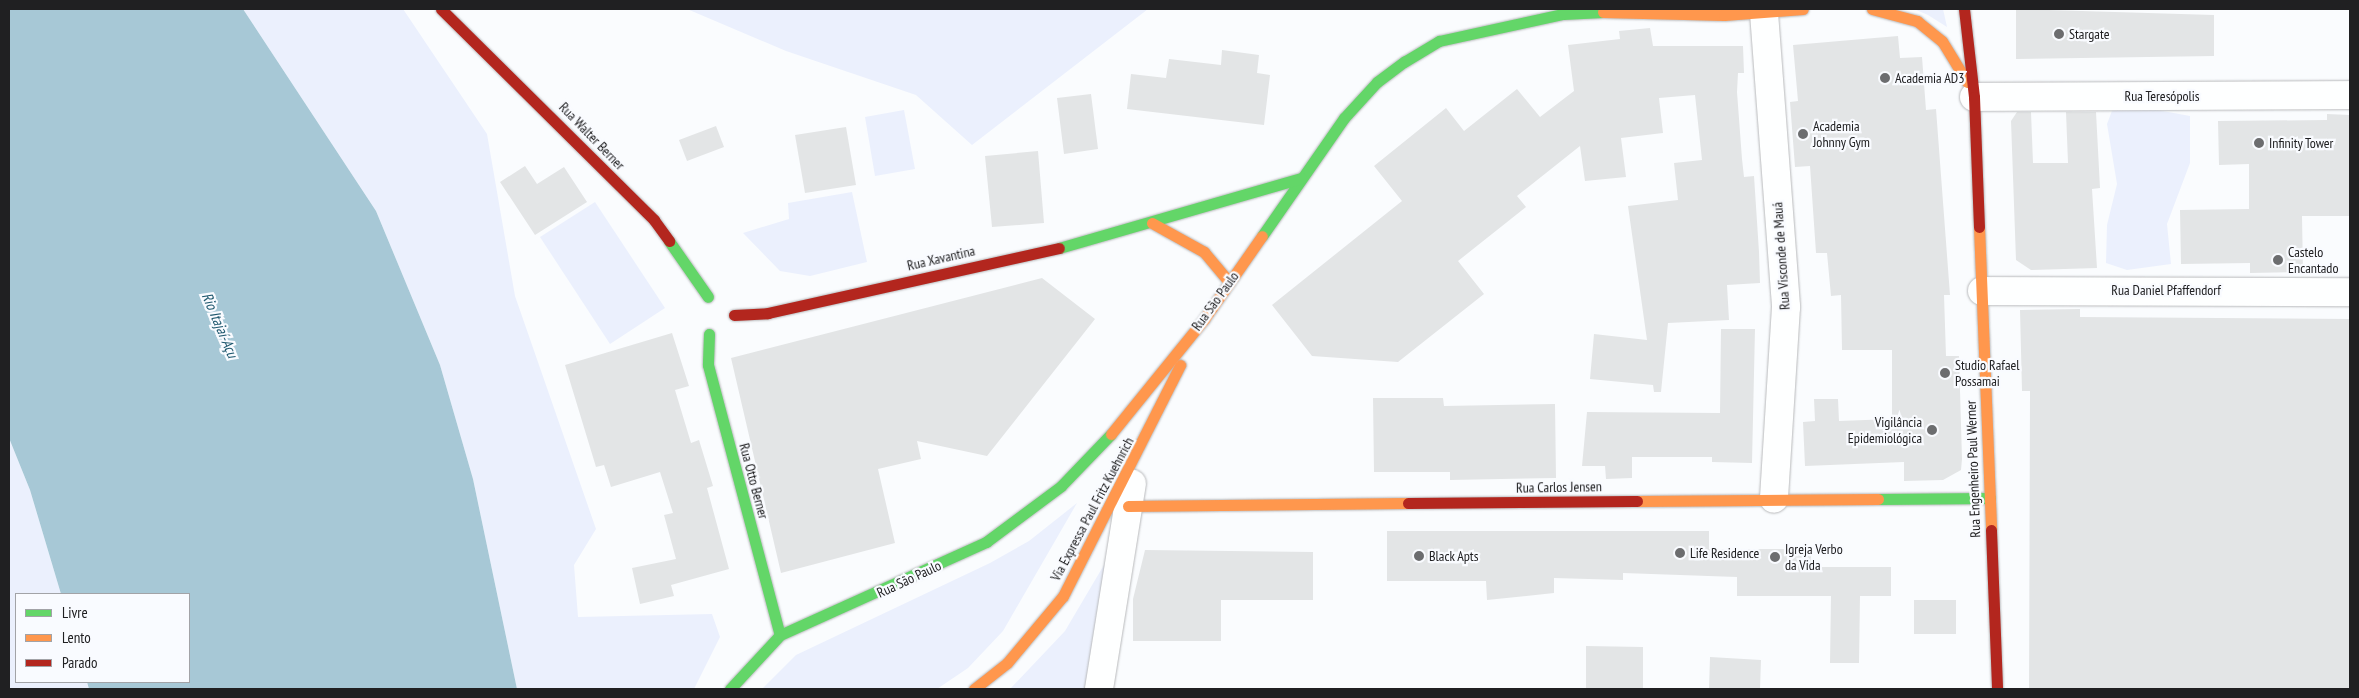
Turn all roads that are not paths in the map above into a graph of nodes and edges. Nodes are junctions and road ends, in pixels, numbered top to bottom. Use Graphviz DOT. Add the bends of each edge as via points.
graph roads {
  1 [pos="441,9"];
  2 [pos="1707,9"];
  3 [pos="1803,9"];
  4 [pos="1872,9"];
  5 [pos="1964,9"];
  6 [pos="1764,13"];
  7 [pos="1724,15"];
  8 [pos="1480,18"];
  9 [pos="1439,41"];
  10 [pos="2350,95"];
  11 [pos="1974,97"];
  12 [pos="1301,178"];
  13 [pos="1152,223"];
  14 [pos="1229,282"];
  15 [pos="1982,291"];
  16 [pos="2350,292"];
  17 [pos="708,297"];
  18 [pos="697,309"];
  19 [pos="734,315"];
  20 [pos="1204,319"];
  21 [pos="698,324"];
  22 [pos="709,334"];
  23 [pos="1136,460"];
  24 [pos="1990,498"];
  25 [pos="1774,500"];
  26 [pos="1128,506"];
  27 [pos="780,635"];
  28 [pos="730,689"];
  29 [pos="974,689"];
  30 [pos="1099,689"];
  31 [pos="1997,689"];
  1 -- 17 [label="main road, Rua Walter Berner" via="654,220"];
  2 -- 7 [label="main road, Rua São Paulo"];
  3 -- 6 [label="main road, Rua São Paulo"];
  4 -- 11 [label="main road" via="1917,21 1942,41 1960,64"];
  5 -- 11 [label="main road"];
  6 -- 7 [label="main road, Rua São Paulo"];
  6 -- 25 [label="street, Rua Visconde de Mauá" via="1786,307"];
  7 -- 9 [label="main road, Rua São Paulo" via="1625,11 1563,14"];
  8 -- 9 [label="main road"];
  9 -- 12 [label="main road, Rua São Paulo" via="1377,82 1344,118"];
  10 -- 11 [label="street, Rua Teresópolis"];
  11 -- 15 [label="main road, Rua Engenheiro Paul Werner"];
  12 -- 13 [label="main road, Rua Xavantina"];
  12 -- 14 [label="main road, Rua São Paulo"];
  13 -- 14 [label="main road" via="1204,252"];
  13 -- 19 [label="main road, Rua Xavantina" via="768,313"];
  14 -- 20 [label="main road, Rua São Paulo"];
  15 -- 16 [label="street, Rua Daniel Pfaffendorf"];
  15 -- 24 [label="main road, Rua Engenheiro Paul Werner"];
  17 -- 18 [label="main road"];
  17 -- 19 [label="main road" via="726,300"];
  19 -- 22 [label="main road" via="727,330"];
  20 -- 23 [label="main road, Via Expressa Paul Fritz Kuehnrich"];
  20 -- 27 [label="main road, Rua São Paulo" via="1094,453 1027,515 946,562"];
  21 -- 22 [label="main road"];
  22 -- 27 [label="main road, Rua Otto Berner" via="708,365"];
  23 -- 26 [label="street"];
  23 -- 29 [label="main road, Via Expressa Paul Fritz Kuehnrich" via="1063,596 1007,664"];
  24 -- 25 [label="main road, Rua Carlos Jensen"];
  24 -- 31 [label="main road, Rua Engenheiro Paul Werner"];
  25 -- 26 [label="main road, Rua Carlos Jensen"];
  26 -- 30 [label="street"];
  27 -- 28 [label="main road, Rua São Paulo"];
}
